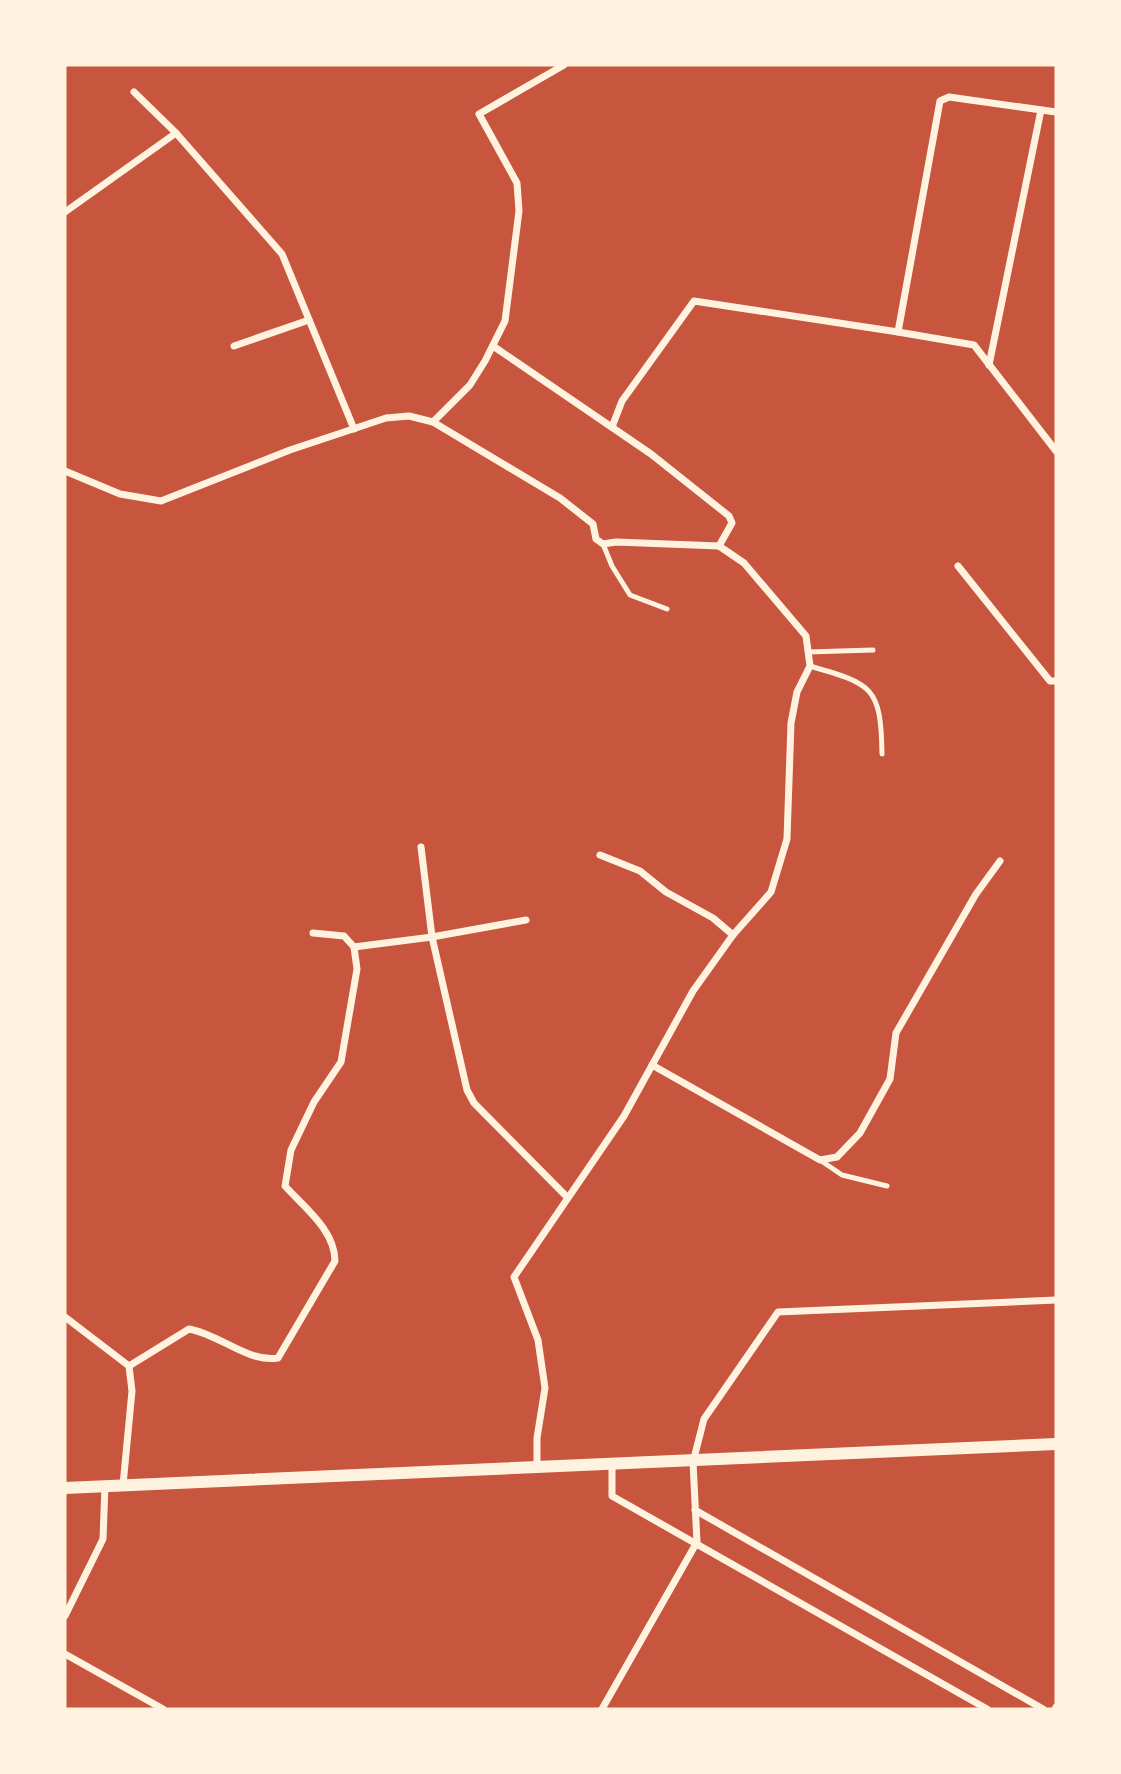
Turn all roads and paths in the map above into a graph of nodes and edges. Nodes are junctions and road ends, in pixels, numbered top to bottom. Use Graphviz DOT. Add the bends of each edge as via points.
graph roads {
  1 [pos="564,65"];
  2 [pos="134,92"];
  3 [pos="1041,110"];
  4 [pos="1056,112"];
  5 [pos="176,133"];
  6 [pos="65,212"];
  7 [pos="309,320"];
  8 [pos="898,332"];
  9 [pos="234,346"];
  10 [pos="493,346"];
  11 [pos="989,365"];
  12 [pos="433,422"];
  13 [pos="612,427"];
  14 [pos="354,429"];
  15 [pos="1056,451"];
  16 [pos="65,471"];
  17 [pos="603,544"];
  18 [pos="719,547"];
  19 [pos="958,566"];
  20 [pos="667,609"];
  21 [pos="873,650"];
  22 [pos="808,652"];
  23 [pos="810,666"];
  24 [pos="1056,681"];
  25 [pos="882,754"];
  26 [pos="421,847"];
  27 [pos="600,855"];
  28 [pos="1000,861"];
  29 [pos="526,920"];
  30 [pos="313,933"];
  31 [pos="733,935"];
  32 [pos="432,937"];
  33 [pos="354,947"];
  34 [pos="652,1065"];
  35 [pos="820,1160"];
  36 [pos="887,1186"];
  37 [pos="567,1197"];
  38 [pos="1056,1300"];
  39 [pos="65,1317"];
  40 [pos="129,1366"];
  41 [pos="1056,1444"];
  42 [pos="692,1462"];
  43 [pos="612,1465"];
  44 [pos="537,1467"];
  45 [pos="123,1485"];
  46 [pos="105,1486"];
  47 [pos="65,1489"];
  48 [pos="695,1510"];
  49 [pos="697,1542"];
  50 [pos="65,1616"];
  51 [pos="65,1654"];
  52 [pos="163,1709"];
  53 [pos="602,1709"];
  54 [pos="986,1709"];
  55 [pos="1043,1709"];
  1 -- 10 [label="street" via="479,114 517,183 519,211 505,321"];
  2 -- 5 [label="street"];
  3 -- 4 [label="street"];
  3 -- 8 [label="street" via="949,97 940,101"];
  3 -- 11 [label="street"];
  5 -- 6 [label="street"];
  5 -- 7 [label="street" via="282,254"];
  7 -- 9 [label="street"];
  7 -- 14 [label="street"];
  8 -- 11 [label="street" via="974,345"];
  8 -- 13 [label="street" via="694,301 622,401"];
  10 -- 12 [label="street" via="470,386"];
  10 -- 13 [label="street"];
  11 -- 15 [label="street"];
  12 -- 14 [label="street" via="409,416 386,418"];
  12 -- 17 [label="street" via="560,498 593,524 596,538"];
  13 -- 18 [label="street" via="729,516 732,523"];
  14 -- 16 [label="street" via="161,501 120,494"];
  17 -- 18 [label="street"];
  17 -- 20 [label="lane" via="630,595"];
  18 -- 22 [label="street" via="744,563 791,618 806,636"];
  19 -- 24 [label="street" via="1050,681"];
  21 -- 22 [label="lane"];
  22 -- 23 [label="street"];
  23 -- 25 [label="lane" via="852,678 874,695 882,723"];
  23 -- 31 [label="street" via="797,692 791,723 787,839 771,892"];
  26 -- 32 [label="street"];
  27 -- 31 [label="street" via="640,871"];
  28 -- 35 [label="street" via="896,1033 890,1079 860,1133 837,1157"];
  29 -- 32 [label="street"];
  30 -- 33 [label="street" via="344,936"];
  31 -- 34 [label="street" via="693,991"];
  32 -- 33 [label="street"];
  32 -- 37 [label="street" via="467,1090 474,1103"];
  33 -- 40 [label="street" via="357,969 341,1062 314,1102 291,1150 285,1186 328,1234 335,1261 278,1358 265,1360 189,1329"];
  34 -- 35 [label="street"];
  34 -- 37 [label="street" via="624,1116"];
  35 -- 36 [label="lane" via="842,1175"];
  37 -- 44 [label="street" via="514,1277 538,1340 545,1388"];
  38 -- 42 [label="street" via="778,1312 704,1419"];
  39 -- 40 [label="street"];
  40 -- 45 [label="street" via="132,1391"];
  41 -- 42 [label="street"];
  42 -- 43 [label="street"];
  42 -- 48 [label="street"];
  43 -- 44 [label="street"];
  43 -- 49 [label="street" via="612,1496"];
  44 -- 45 [label="street"];
  45 -- 46 [label="street"];
  46 -- 47 [label="street"];
  46 -- 50 [label="street" via="103,1539"];
  48 -- 49 [label="street"];
  48 -- 55 [label="street"];
  49 -- 53 [label="street"];
  49 -- 54 [label="street"];
  51 -- 52 [label="street"];
}
